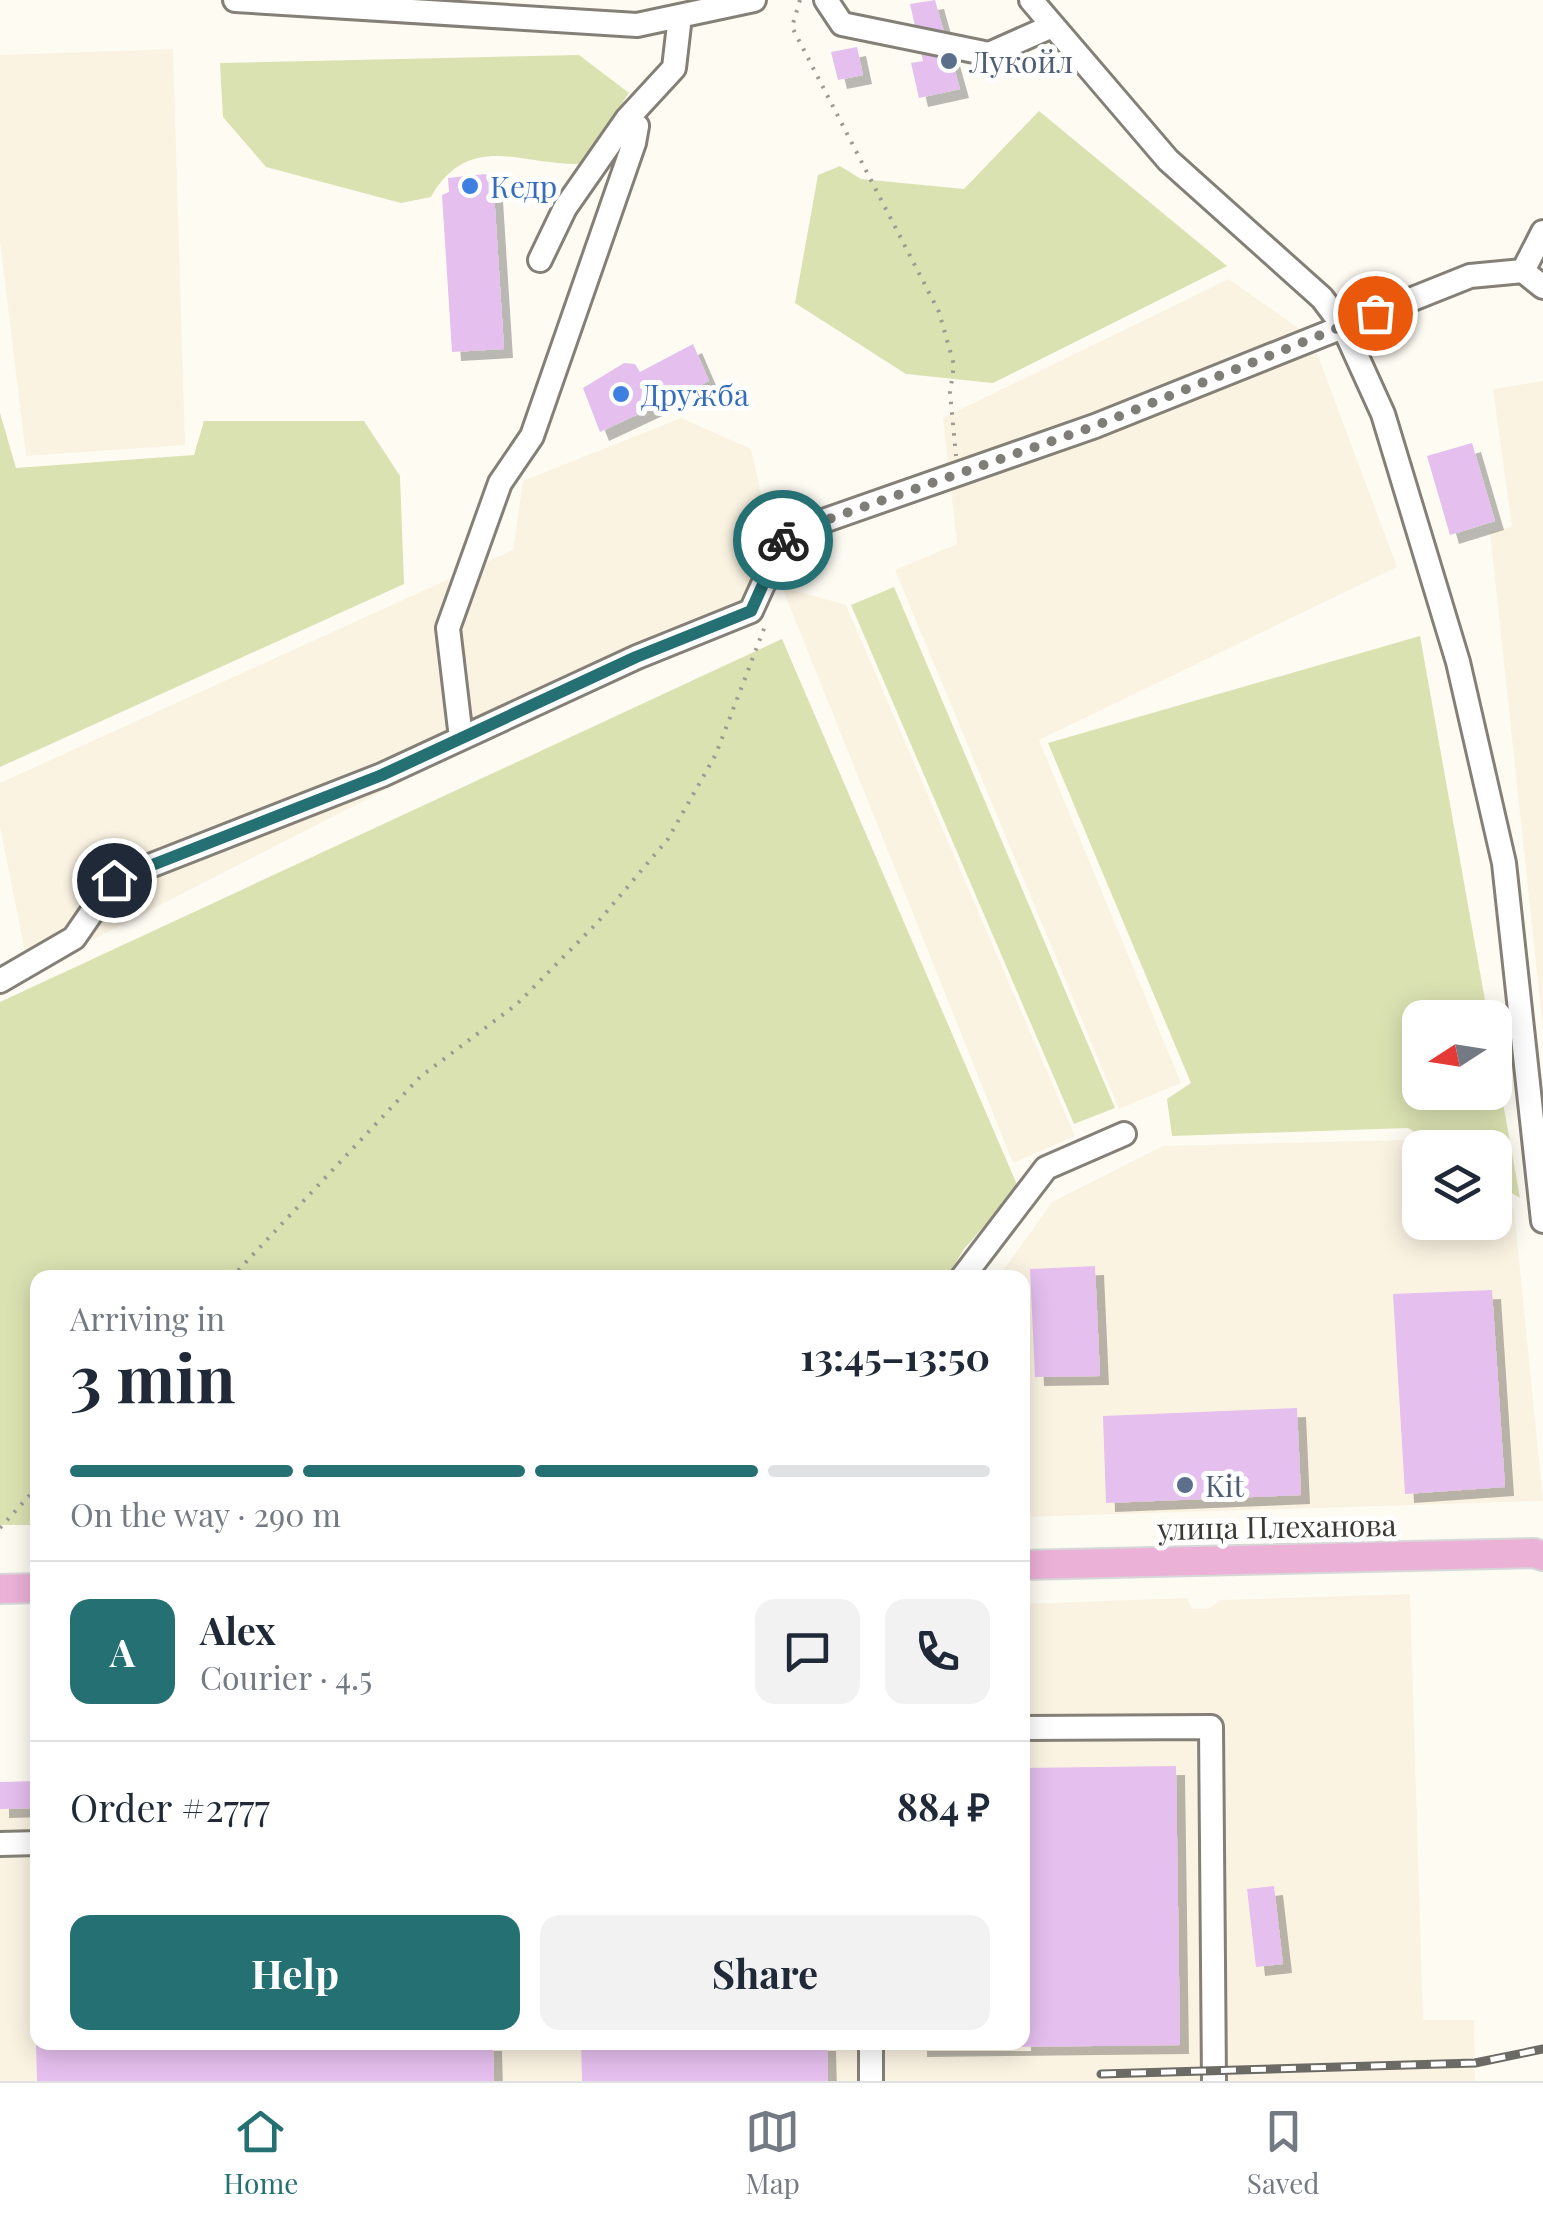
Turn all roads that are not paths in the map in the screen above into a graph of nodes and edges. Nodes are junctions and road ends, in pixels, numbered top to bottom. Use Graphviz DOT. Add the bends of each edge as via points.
graph roads {
  1 [pos="235,0"];
  2 [pos="754,0"];
  3 [pos="826,0"];
  4 [pos="1030,0"];
  5 [pos="709,5"];
  6 [pos="680,16"];
  7 [pos="1050,26"];
  8 [pos="627,119"];
  9 [pos="1543,232"];
  10 [pos="540,260"];
  11 [pos="1523,271"];
  12 [pos="1543,287"];
  13 [pos="1343,326"];
  14 [pos="461,738"];
  15 [pos="0,981"];
  16 [pos="1124,1134"];
  17 [pos="1543,1221"];
  18 [pos="968,1270"];
  19 [pos="1540,1551"];
  20 [pos="1030,1565"];
  21 [pos="30,1588"];
  22 [pos="0,1589"];
  23 [pos="1030,1728"];
  24 [pos="30,1843"];
  25 [pos="0,1844"];
  26 [pos="870,2050"];
  27 [pos="871,2081"];
  28 [pos="1214,2081"];
  1 -- 6 [label="street" via="637,24"];
  2 -- 5 [label="street"];
  3 -- 7 [label="street" via="842,24 989,54"];
  4 -- 7 [label="street"];
  5 -- 6 [label="street"];
  6 -- 8 [label="street" via="674,68"];
  7 -- 13 [label="street" via="1168,160 1322,298"];
  8 -- 10 [label="street" via="565,208"];
  8 -- 14 [label="street" via="637,126 634,143 532,436 500,483 448,628"];
  9 -- 11 [label="street"];
  11 -- 12 [label="street"];
  11 -- 13 [label="street" via="1470,276"];
  13 -- 14 [label="street" via="1095,426 786,534 751,611"];
  13 -- 17 [label="street" via="1384,414 1458,662 1500,844"];
  14 -- 15 [label="street" via="114,880 74,938"];
  16 -- 18 [label="street" via="1046,1168"];
  19 -- 20 [label="main road, улица Плеханова"];
  21 -- 22 [label="main road"];
  23 -- 28 [label="street" via="1211,1727"];
  24 -- 25 [label="street"];
  26 -- 27 [label="street"];
}
